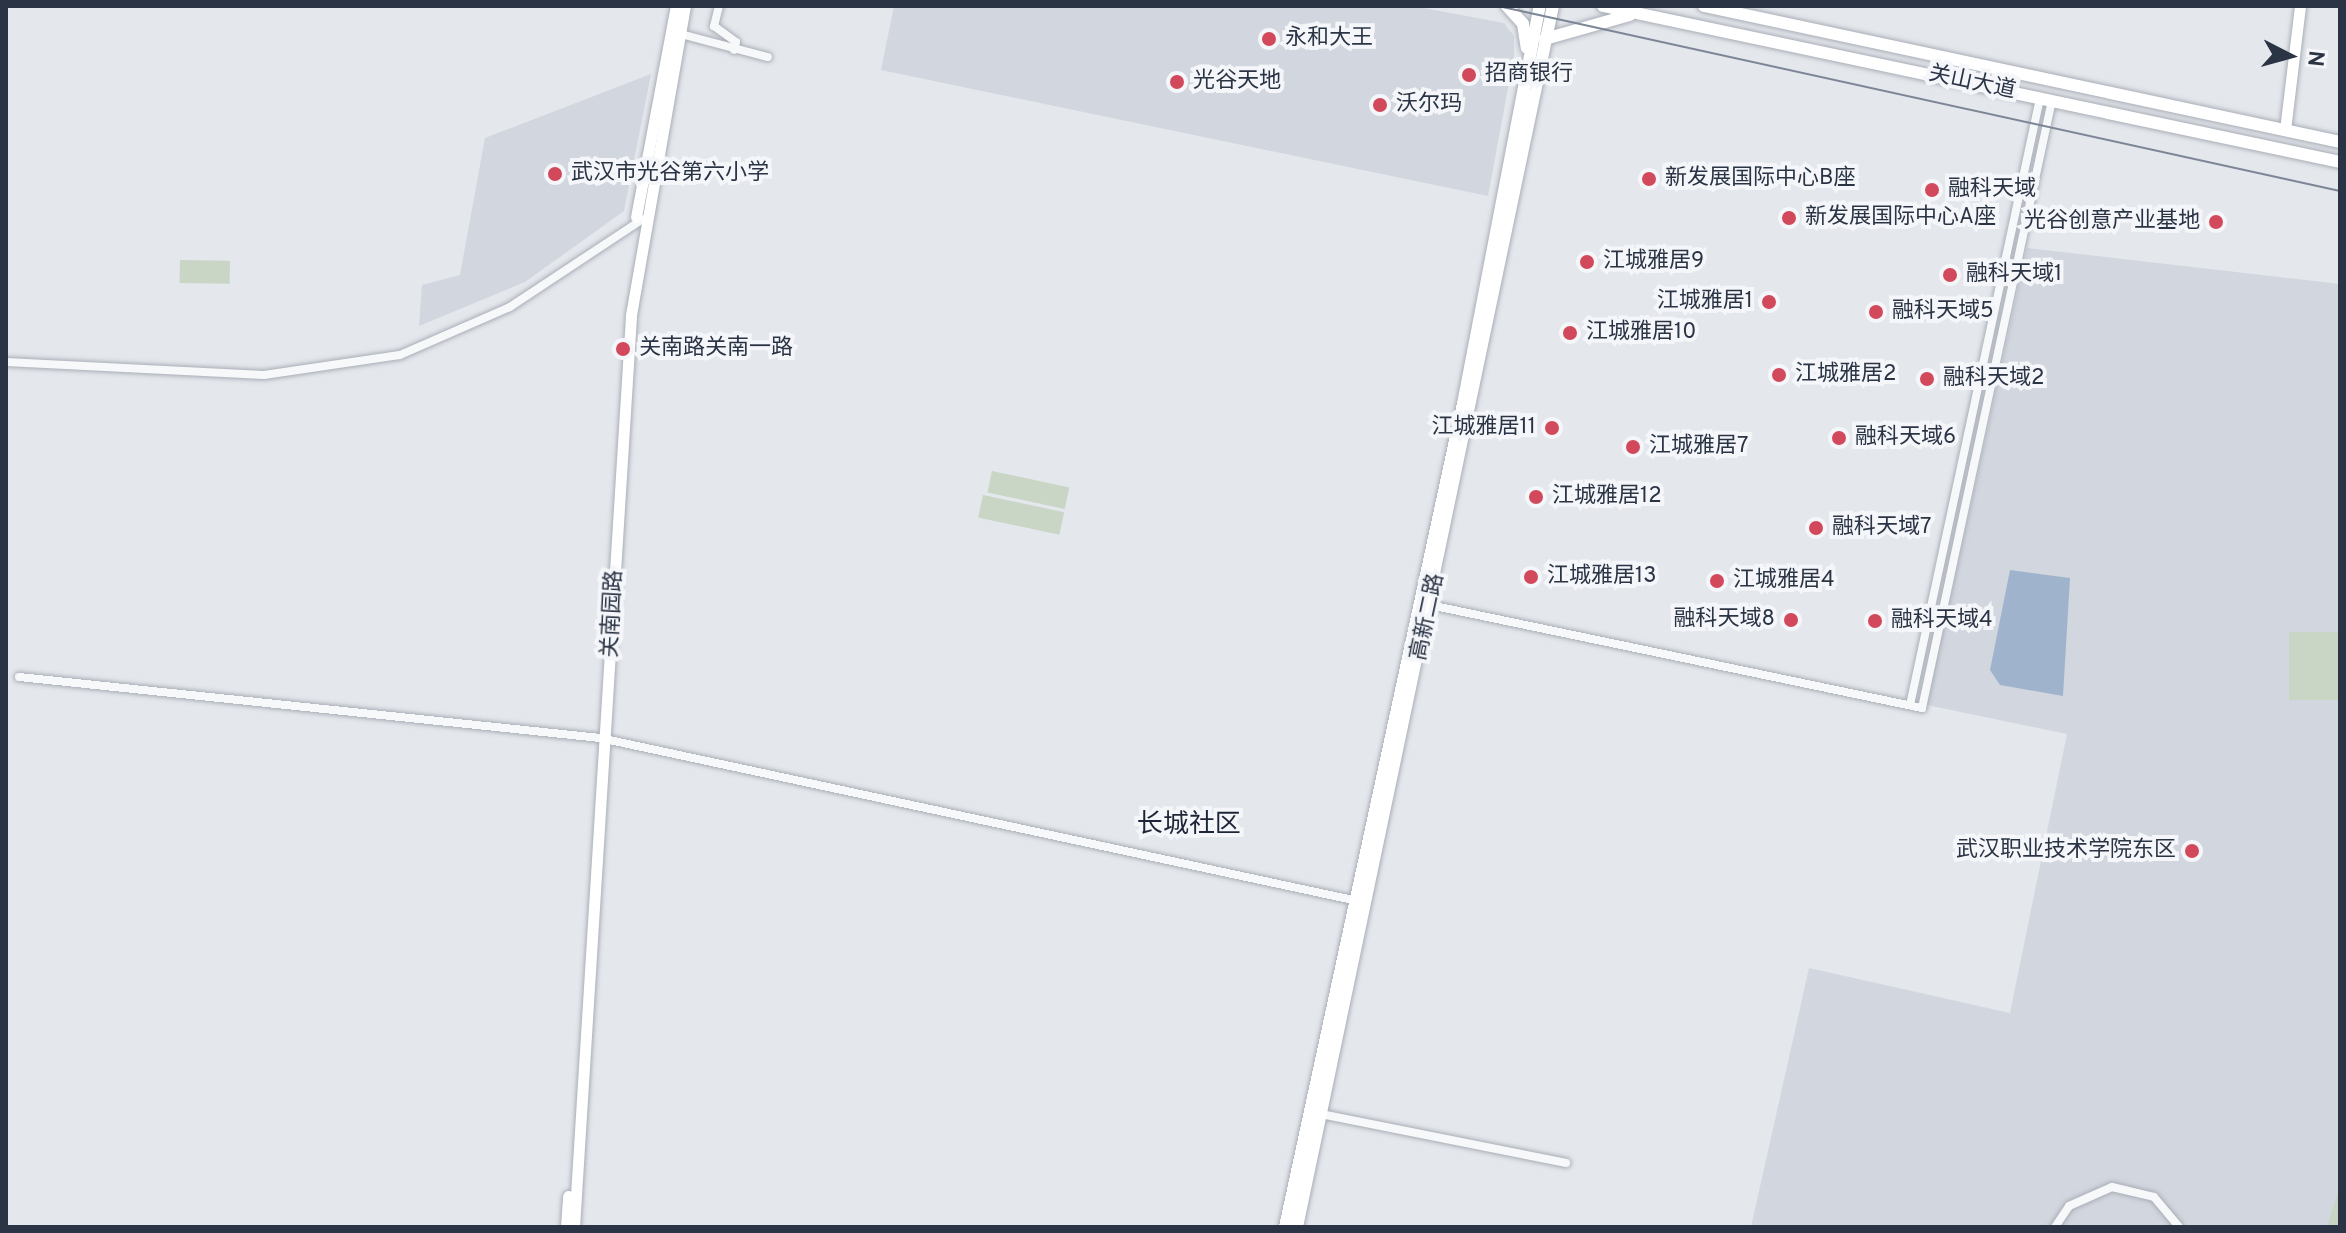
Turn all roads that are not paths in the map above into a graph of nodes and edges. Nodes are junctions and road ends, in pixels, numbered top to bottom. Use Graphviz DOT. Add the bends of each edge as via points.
graph roads {
  1 [pos="676,6"];
  2 [pos="685,6"];
  3 [pos="719,6"];
  4 [pos="1507,6"];
  5 [pos="1540,6"];
  6 [pos="1553,6"];
  7 [pos="1603,6"];
  8 [pos="1704,6"];
  9 [pos="2300,6"];
  10 [pos="1637,14"];
  11 [pos="675,32"];
  12 [pos="1545,39"];
  13 [pos="734,50"];
  14 [pos="768,57"];
  15 [pos="1528,66"];
  16 [pos="2046,99"];
  17 [pos="2285,130"];
  18 [pos="2340,142"];
  19 [pos="2340,162"];
  20 [pos="639,221"];
  21 [pos="6,362"];
  22 [pos="1426,604"];
  23 [pos="19,677"];
  24 [pos="1910,705"];
  25 [pos="603,738"];
  26 [pos="1362,902"];
  27 [pos="1321,1114"];
  28 [pos="1566,1163"];
  29 [pos="566,1227"];
  30 [pos="574,1227"];
  31 [pos="1285,1227"];
  32 [pos="1297,1227"];
  33 [pos="2055,1227"];
  34 [pos="2179,1227"];
  1 -- 11 [label="main road, 关南园路"];
  2 -- 11 [label="main road, 关南园路"];
  3 -- 13 [label="street" via="714,26 736,42"];
  4 -- 15 [label="main road" via="1523,24"];
  5 -- 15 [label="main road, 高新二路"];
  6 -- 12 [label="main road, 高新二路"];
  7 -- 10 [label="main road, 关山大道"];
  8 -- 17 [label="main road, 关山大道"];
  9 -- 17 [label="main road"];
  10 -- 12 [label="main road"];
  10 -- 16 [label="main road, 关山大道"];
  11 -- 13 [label="street"];
  11 -- 20 [label="main road, 关南园路"];
  12 -- 22 [label="main road, 高新二路"];
  13 -- 14 [label="street"];
  15 -- 22 [label="main road, 高新二路"];
  16 -- 19 [label="main road, 关山大道"];
  16 -- 24 [label="street"];
  16 -- 24 [label="street" via="1922,708"];
  17 -- 18 [label="main road, 关山大道"];
  20 -- 21 [label="street" via="510,307 400,355 264,375"];
  20 -- 25 [label="main road, 关南园路"];
  22 -- 24 [label="street"];
  22 -- 26 [label="main road, 高新二路"];
  23 -- 25 [label="street"];
  25 -- 26 [label="street"];
  25 -- 29 [label="main road, 关南园路"];
  25 -- 30 [label="main road, 关南园路"];
  26 -- 27 [label="main road, 高新二路"];
  26 -- 31 [label="main road, 高新二路"];
  27 -- 28 [label="street"];
  27 -- 32 [label="main road, 高新二路"];
  33 -- 34 [label="street" via="2069,1206 2112,1187 2154,1197"];
}
